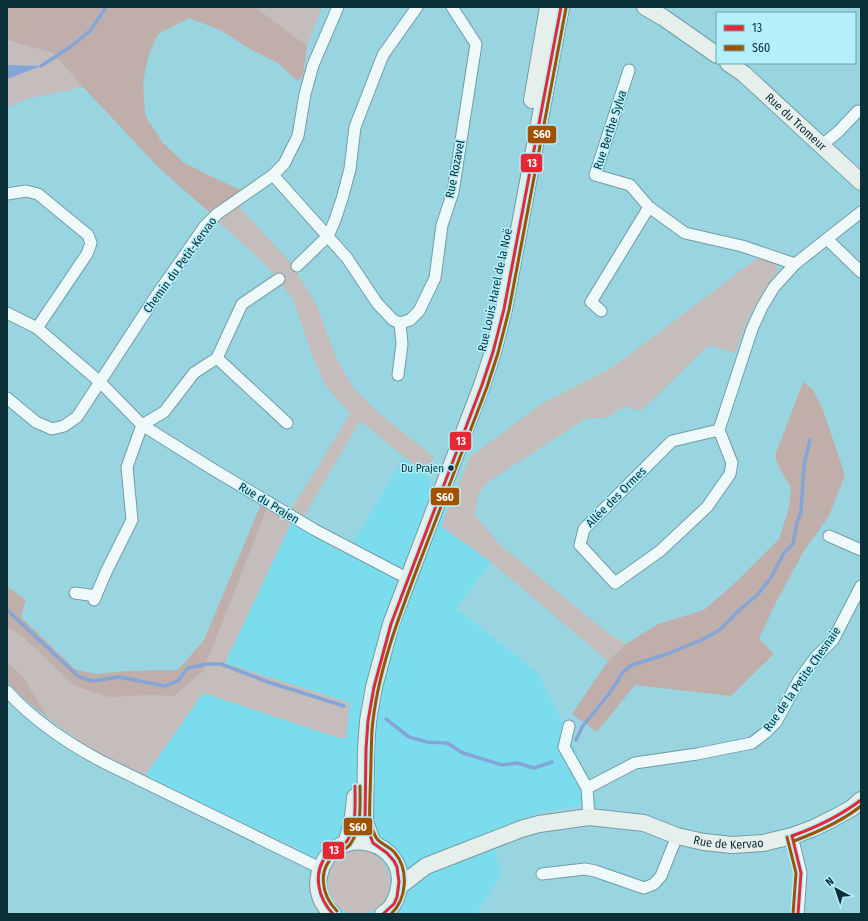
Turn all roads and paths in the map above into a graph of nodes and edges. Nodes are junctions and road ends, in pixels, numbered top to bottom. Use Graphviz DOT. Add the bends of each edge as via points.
graph roads {
  1 [pos="338,7"];
  2 [pos="417,7"];
  3 [pos="452,7"];
  4 [pos="548,7"];
  5 [pos="561,7"];
  6 [pos="645,7"];
  7 [pos="716,54"];
  8 [pos="729,64"];
  9 [pos="629,70"];
  10 [pos="858,111"];
  11 [pos="822,145"];
  12 [pos="273,174"];
  13 [pos="861,182"];
  14 [pos="7,194"];
  15 [pos="649,206"];
  16 [pos="861,212"];
  17 [pos="328,236"];
  18 [pos="827,239"];
  19 [pos="795,264"];
  20 [pos="296,266"];
  21 [pos="861,272"];
  22 [pos="279,279"];
  23 [pos="601,311"];
  24 [pos="7,313"];
  25 [pos="400,323"];
  26 [pos="37,328"];
  27 [pos="217,358"];
  28 [pos="398,375"];
  29 [pos="100,382"];
  30 [pos="7,398"];
  31 [pos="287,423"];
  32 [pos="142,425"];
  33 [pos="719,430"];
  34 [pos="829,536"];
  35 [pos="861,550"];
  36 [pos="399,574"];
  37 [pos="861,586"];
  38 [pos="75,593"];
  39 [pos="7,692"];
  40 [pos="568,726"];
  41 [pos="587,788"];
  42 [pos="861,800"];
  43 [pos="589,817"];
  44 [pos="677,836"];
  45 [pos="792,836"];
  46 [pos="346,843"];
  47 [pos="373,843"];
  48 [pos="394,860"];
  49 [pos="426,866"];
  50 [pos="320,868"];
  51 [pos="542,874"];
  52 [pos="400,886"];
  53 [pos="328,912"];
  54 [pos="391,912"];
  55 [pos="798,914"];
  1 -- 12 [label="street, Chemin du Petit-Kervao" via="313,65 298,136 284,164"];
  2 -- 17 [label="street" via="383,55 377,70 355,127 350,169"];
  3 -- 25 [label="street, Rue Rozavel" via="476,44 457,169 453,192 442,225 435,278 419,311 410,320"];
  4 -- 36 [label="main road, Rue Louis Harel de la Noë" via="501,272 476,376"];
  5 -- 47 [label="main road, Rue Louis Harel de la Noë" via="504,309 493,352 391,624 374,687 366,749 365,822"];
  6 -- 7 [label="main road"];
  8 -- 11 [label="main road, Rue du Tromeur" via="744,74"];
  9 -- 15 [label="street, Rue Berthe Sylva" via="595,174 630,185"];
  10 -- 11 [label="street"];
  11 -- 13 [label="main road, Rue du Tromeur"];
  12 -- 17 [label="street"];
  12 -- 29 [label="street, Chemin du Petit-Kervao" via="232,202 206,226 156,296"];
  14 -- 26 [label="street" via="26,191 38,194 88,235 91,243 87,254"];
  15 -- 19 [label="street, Rue Berthe Sylva" via="685,233 742,246"];
  15 -- 23 [label="street" via="592,302"];
  16 -- 18 [label="street"];
  17 -- 20 [label="street"];
  17 -- 25 [label="street" via="347,258 377,303 393,320"];
  18 -- 19 [label="street"];
  18 -- 21 [label="street"];
  19 -- 33 [label="street" via="774,287 752,329"];
  22 -- 27 [label="street" via="242,304"];
  24 -- 26 [label="street, Rue du Prajen"];
  25 -- 28 [label="street" via="402,344"];
  26 -- 29 [label="street, Rue du Prajen"];
  27 -- 31 [label="street"];
  27 -- 32 [label="street" via="194,373 164,412"];
  29 -- 30 [label="street, Chemin du Petit-Kervao" via="77,416 64,426 52,429 36,422"];
  29 -- 32 [label="street, Rue du Prajen"];
  32 -- 36 [label="street, Rue du Prajen" via="315,530"];
  32 -- 38 [label="street" via="127,468 132,520 106,570 95,598"];
  33 -- 33 [label="street, Allée des Ormes" via="732,463 730,474 707,507 665,547 615,583 580,544 584,529 672,441"];
  34 -- 35 [label="street"];
  36 -- 46 [label="main road, Rue Louis Harel de la Noë" via="375,640 364,689 355,755 354,816"];
  37 -- 41 [label="street, Rue de la Petite Chesnaie" via="833,640 815,658 799,680 776,722 752,743 635,763"];
  39 -- 50 [label="street" via="46,727 75,747"];
  40 -- 41 [label="street" via="564,747"];
  41 -- 43 [label="street"];
  42 -- 45 [label="main road, Rue de Kervao" via="834,818"];
  43 -- 44 [label="main road, Rue de Kervao" via="644,823"];
  43 -- 49 [label="main road, Rue de Kervao" via="521,829"];
  44 -- 45 [label="main road, Rue de Kervao" via="732,845 763,843"];
  44 -- 51 [label="street" via="661,876 654,884 644,888 584,869"];
  45 -- 55 [label="street" via="801,873"];
  46 -- 47 [label="main road"];
  46 -- 50 [label="main road" via="334,849 324,859"];
  47 -- 48 [label="main road" via="385,850"];
  48 -- 49 [label="main road, Rue de Kervao"];
  48 -- 52 [label="main road" via="399,872"];
  49 -- 52 [label="main road, Rue de Kervao"];
  50 -- 53 [label="main road" via="319,893"];
  52 -- 54 [label="main road"];
}
